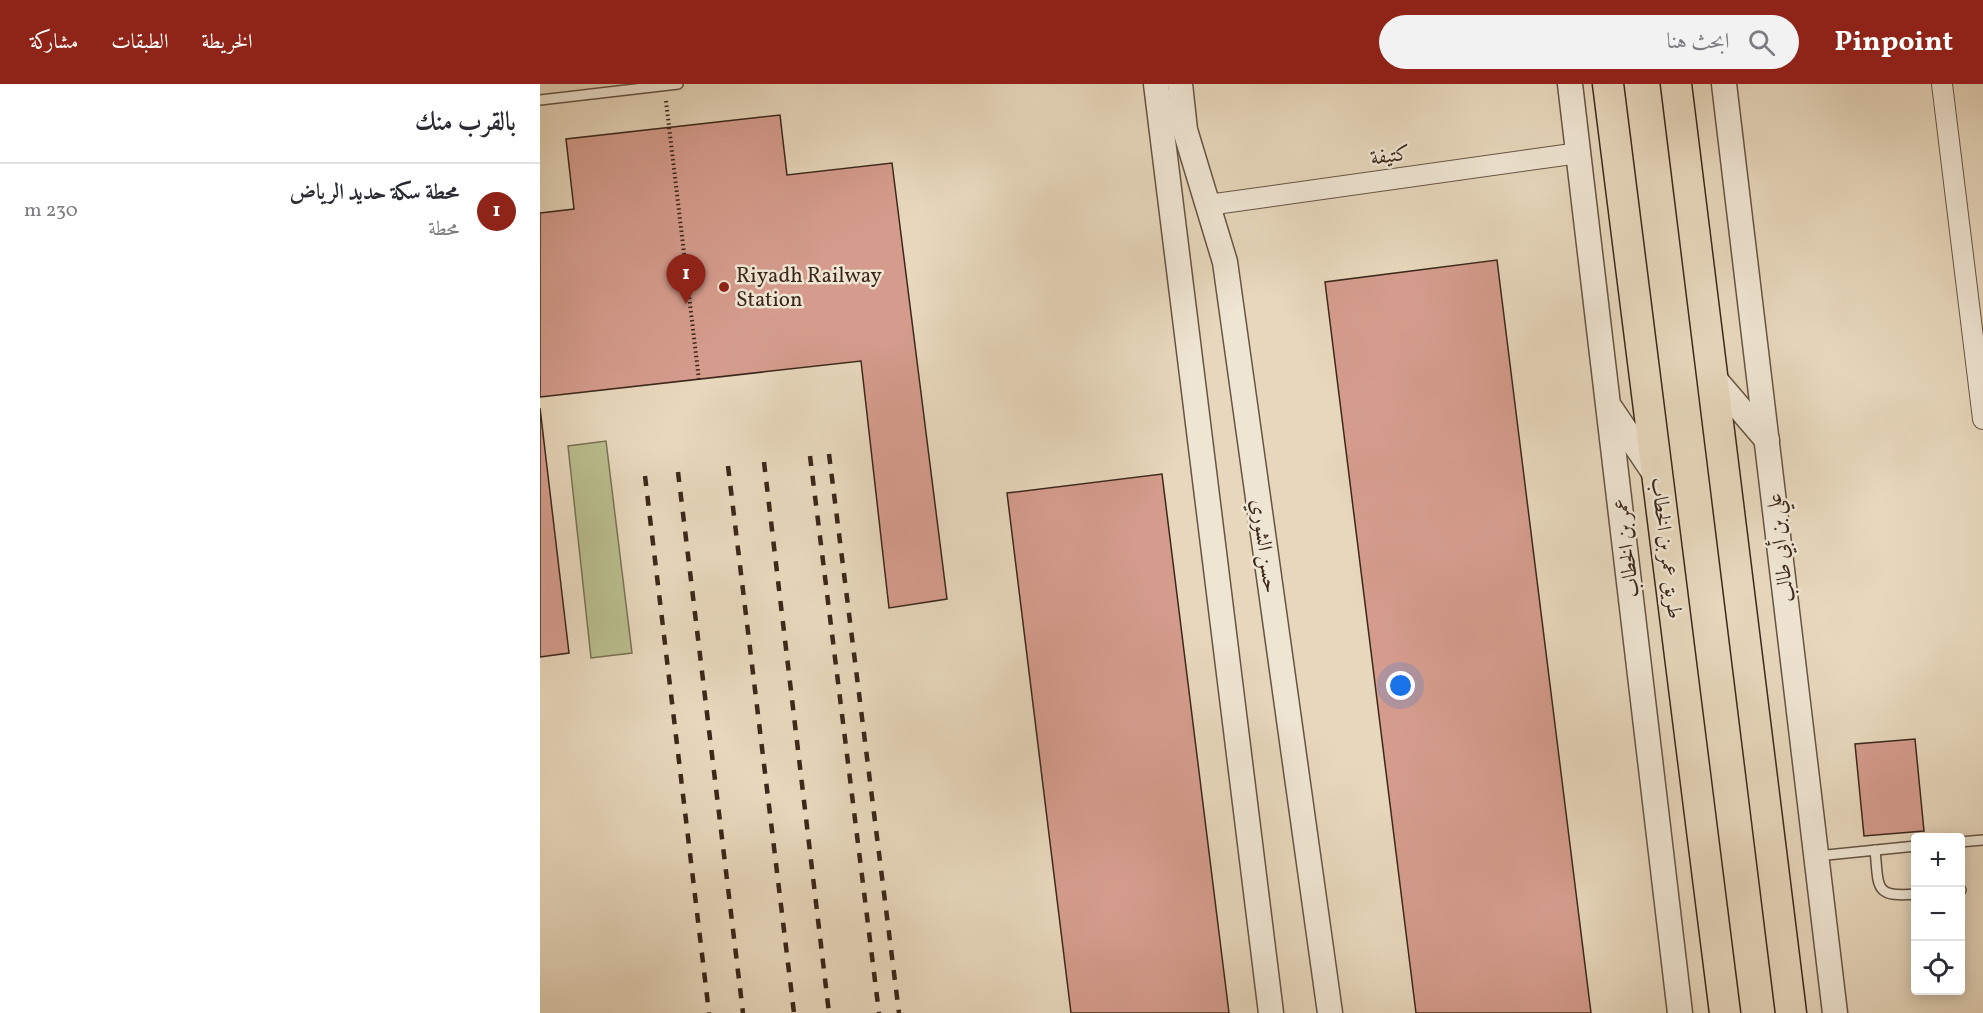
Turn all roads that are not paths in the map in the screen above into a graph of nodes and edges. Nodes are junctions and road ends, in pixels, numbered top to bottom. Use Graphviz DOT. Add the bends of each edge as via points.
graph roads {
  1 [pos="579,84"];
  2 [pos="678,84"];
  3 [pos="1156,84"];
  4 [pos="1180,84"];
  5 [pos="1570,84"];
  6 [pos="1608,84"];
  7 [pos="1676,84"];
  8 [pos="1724,84"];
  9 [pos="1942,84"];
  10 [pos="581,95"];
  11 [pos="540,100"];
  12 [pos="1579,153"];
  13 [pos="1208,205"];
  14 [pos="1712,376"];
  15 [pos="1609,407"];
  16 [pos="1983,418"];
  17 [pos="1767,440"];
  18 [pos="1659,479"];
  19 [pos="1983,840"];
  20 [pos="1965,842"];
  21 [pos="1911,846"];
  22 [pos="1875,850"];
  23 [pos="1817,856"];
  24 [pos="1911,895"];
  25 [pos="1271,1013"];
  26 [pos="1330,1013"];
  27 [pos="1680,1013"];
  28 [pos="1725,1013"];
  29 [pos="1791,1013"];
  30 [pos="1835,1013"];
  1 -- 10 [label="lane"];
  2 -- 10 [label="lane"];
  3 -- 25 [label="street"];
  4 -- 13 [label="street, حسن الشوري" via="1185,130"];
  5 -- 12 [label="street, عمر بن الخطاب"];
  6 -- 18 [label="main road, طريق عمر بن الخطاب"];
  7 -- 14 [label="main road"];
  8 -- 17 [label="street, علي بن أبي طالب"];
  9 -- 16 [label="street"];
  10 -- 11 [label="lane"];
  12 -- 13 [label="street, كتيفة"];
  12 -- 15 [label="street, عمر بن الخطاب"];
  13 -- 26 [label="street, حسن الشوري" via="1225,262"];
  14 -- 17 [label="street"];
  14 -- 29 [label="main road"];
  15 -- 18 [label="street"];
  15 -- 27 [label="street, عمر بن الخطاب"];
  17 -- 23 [label="street, علي بن أبي طالب"];
  18 -- 28 [label="main road, طريق عمر بن الخطاب"];
  19 -- 20 [label="lane"];
  21 -- 22 [label="lane"];
  22 -- 23 [label="lane"];
  22 -- 24 [label="lane" via="1883,891 1897,896"];
  23 -- 30 [label="street, علي بن أبي طالب"];
}
